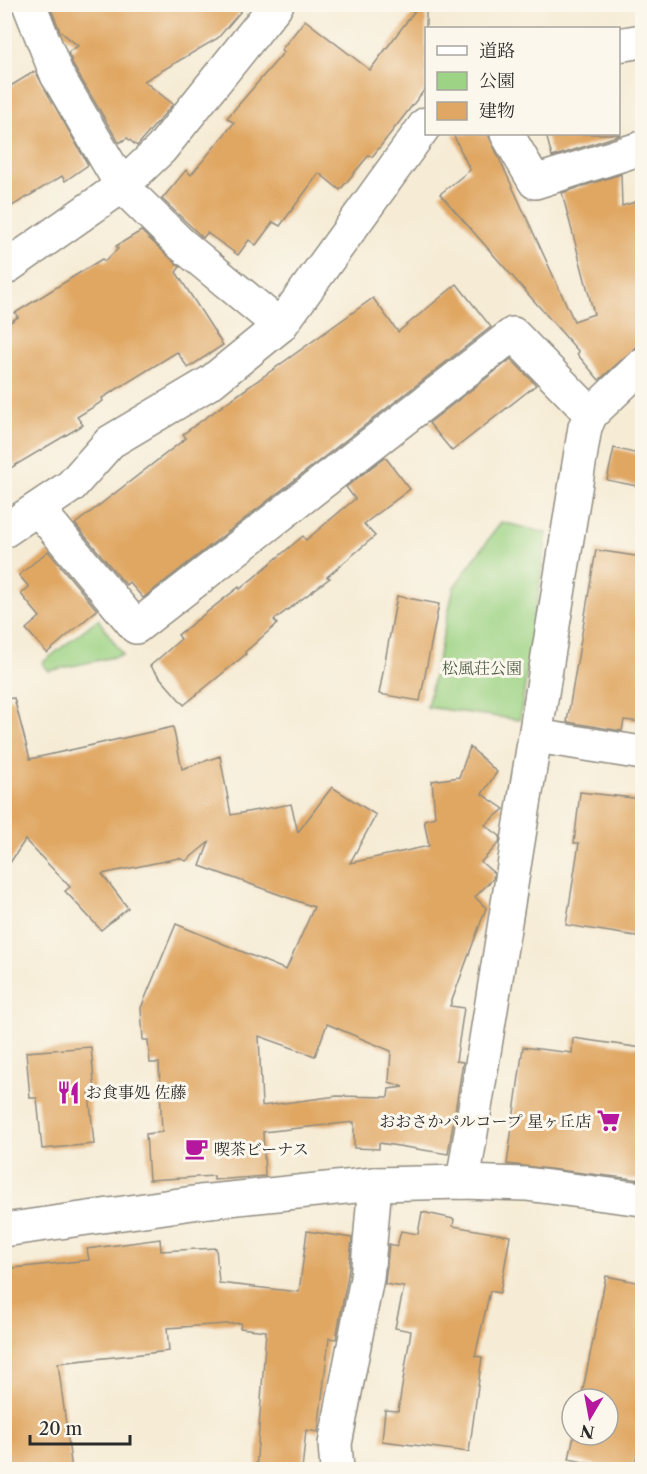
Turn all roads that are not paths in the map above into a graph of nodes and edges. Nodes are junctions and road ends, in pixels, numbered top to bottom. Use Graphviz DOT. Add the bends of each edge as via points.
graph roads {
  1 [pos="22,4"];
  2 [pos="29,4"];
  3 [pos="277,4"];
  4 [pos="4,18"];
  5 [pos="642,41"];
  6 [pos="620,45"];
  7 [pos="425,125"];
  8 [pos="508,135"];
  9 [pos="642,148"];
  10 [pos="122,186"];
  11 [pos="4,269"];
  12 [pos="280,326"];
  13 [pos="642,365"];
  14 [pos="591,414"];
  15 [pos="38,509"];
  16 [pos="4,531"];
  17 [pos="536,736"];
  18 [pos="642,753"];
  19 [pos="463,1182"];
  20 [pos="375,1184"];
  21 [pos="642,1199"];
  22 [pos="4,1230"];
  23 [pos="337,1470"];
  1 -- 4 [label="street"];
  2 -- 10 [label="street" via="57,75"];
  3 -- 10 [label="street" via="161,149"];
  5 -- 6 [label="street"];
  7 -- 12 [label="street"];
  8 -- 9 [label="street" via="535,182"];
  10 -- 11 [label="street"];
  10 -- 12 [label="street" via="180,244"];
  12 -- 15 [label="street" via="211,382 111,442 71,486"];
  13 -- 14 [label="street"];
  14 -- 15 [label="street" via="513,334 136,627"];
  14 -- 17 [label="street" via="585,427"];
  15 -- 16 [label="street"];
  17 -- 18 [label="street"];
  17 -- 19 [label="street"];
  19 -- 20 [label="street"];
  19 -- 21 [label="street" via="526,1184"];
  20 -- 22 [label="street" via="200,1202"];
  20 -- 23 [label="street" via="367,1278 335,1444"];
}
